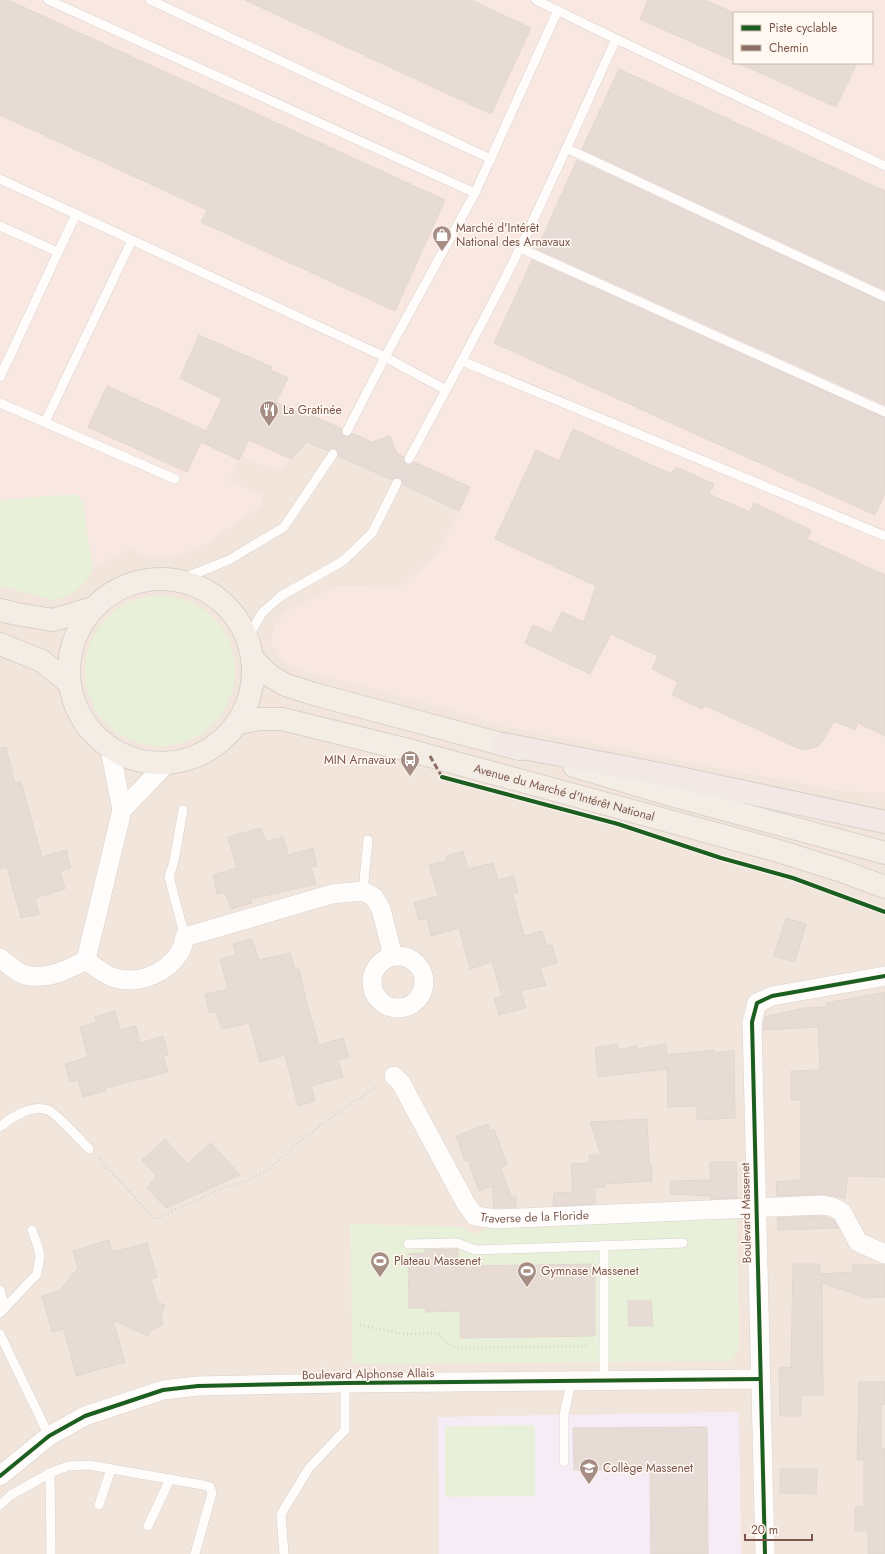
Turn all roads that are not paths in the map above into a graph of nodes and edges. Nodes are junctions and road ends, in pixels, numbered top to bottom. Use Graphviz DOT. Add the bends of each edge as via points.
graph roads {
  1 [pos="48,0"];
  2 [pos="150,0"];
  3 [pos="536,0"];
  4 [pos="558,10"];
  5 [pos="616,39"];
  6 [pos="566,148"];
  7 [pos="491,159"];
  8 [pos="885,166"];
  9 [pos="0,178"];
  10 [pos="475,194"];
  11 [pos="76,214"];
  12 [pos="0,226"];
  13 [pos="132,240"];
  14 [pos="520,248"];
  15 [pos="58,252"];
  16 [pos="885,297"];
  17 [pos="385,357"];
  18 [pos="462,362"];
  19 [pos="0,377"];
  20 [pos="446,390"];
  21 [pos="0,403"];
  22 [pos="885,412"];
  23 [pos="45,422"];
  24 [pos="346,431"];
  25 [pos="333,454"];
  26 [pos="409,459"];
  27 [pos="176,478"];
  28 [pos="397,483"];
  29 [pos="884,534"];
  30 [pos="179,580"];
  31 [pos="93,608"];
  32 [pos="0,610"];
  33 [pos="248,637"];
  34 [pos="0,644"];
  35 [pos="254,660"];
  36 [pos="69,683"];
  37 [pos="239,722"];
  38 [pos="503,744"];
  39 [pos="110,749"];
  40 [pos="166,764"];
  41 [pos="122,810"];
  42 [pos="183,810"];
  43 [pos="885,822"];
  44 [pos="368,840"];
  45 [pos="885,853"];
  46 [pos="885,887"];
  47 [pos="363,891"];
  48 [pos="185,937"];
  49 [pos="393,956"];
  50 [pos="0,958"];
  51 [pos="86,960"];
  52 [pos="885,976"];
  53 [pos="394,1076"];
  54 [pos="0,1127"];
  55 [pos="89,1149"];
  56 [pos="756,1209"];
  57 [pos="32,1230"];
  58 [pos="683,1243"];
  59 [pos="408,1244"];
  60 [pos="604,1245"];
  61 [pos="885,1254"];
  62 [pos="0,1290"];
  63 [pos="3,1310"];
  64 [pos="0,1334"];
  65 [pos="760,1379"];
  66 [pos="604,1381"];
  67 [pos="572,1382"];
  68 [pos="345,1383"];
  69 [pos="49,1436"];
  70 [pos="564,1462"];
  71 [pos="111,1469"];
  72 [pos="50,1473"];
  73 [pos="0,1476"];
  74 [pos="170,1479"];
  75 [pos="0,1505"];
  76 [pos="99,1505"];
  77 [pos="148,1526"];
  78 [pos="51,1554"];
  79 [pos="195,1554"];
  80 [pos="284,1554"];
  81 [pos="765,1554"];
  1 -- 10 [label="lane"];
  2 -- 7 [label="lane"];
  3 -- 4 [label="lane"];
  4 -- 5 [label="lane"];
  4 -- 7 [label="lane"];
  5 -- 6 [label="lane"];
  5 -- 8 [label="lane"];
  6 -- 14 [label="lane"];
  6 -- 16 [label="lane"];
  7 -- 10 [label="lane"];
  9 -- 11 [label="lane"];
  10 -- 17 [label="lane"];
  11 -- 13 [label="lane"];
  11 -- 15 [label="lane"];
  12 -- 15 [label="lane"];
  13 -- 17 [label="lane"];
  13 -- 23 [label="lane"];
  14 -- 18 [label="lane"];
  14 -- 22 [label="lane"];
  15 -- 19 [label="lane"];
  17 -- 20 [label="lane"];
  17 -- 24 [label="lane"];
  18 -- 20 [label="lane"];
  18 -- 29 [label="lane"];
  20 -- 26 [label="lane"];
  21 -- 23 [label="lane"];
  23 -- 27 [label="lane"];
  25 -- 30 [label="lane" via="284,527 229,560"];
  28 -- 33 [label="lane" via="372,533 343,562 281,596 262,613"];
  30 -- 31 [label="main road" via="156,578 134,583 112,593"];
  30 -- 33 [label="main road" via="201,587 221,600 237,617"];
  31 -- 32 [label="main road" via="52,620"];
  31 -- 36 [label="main road" via="78,630 70,656"];
  33 -- 35 [label="main road"];
  34 -- 36 [label="main road" via="42,661"];
  35 -- 37 [label="main road" via="252,692"];
  35 -- 38 [label="main road" via="270,676 286,685"];
  36 -- 39 [label="main road" via="76,708 91,731"];
  37 -- 40 [label="main road" via="219,744 194,758"];
  37 -- 46 [label="main road, Avenue du Marché d'Intérêt National" via="282,719 412,751 775,850"];
  38 -- 43 [label="highway" via="675,777"];
  38 -- 45 [label="main road" via="671,795"];
  39 -- 40 [label="main road" via="137,760"];
  39 -- 41 [label="street"];
  40 -- 41 [label="street"];
  41 -- 51 [label="street"];
  42 -- 48 [label="lane" via="169,877"];
  44 -- 47 [label="lane"];
  47 -- 48 [label="street" via="332,894"];
  47 -- 49 [label="street" via="374,897 381,909"];
  48 -- 51 [label="street" via="180,952 167,967 152,976 131,980 115,978"];
  50 -- 51 [label="street" via="21,974 40,977 59,973"];
  52 -- 56 [label="street, Boulevard Massenet" via="772,996 757,1003 752,1022"];
  53 -- 56 [label="street, Traverse de la Floride" via="402,1083 465,1202 475,1216 495,1219"];
  54 -- 55 [label="lane" via="31,1110 50,1110"];
  56 -- 61 [label="street" via="823,1205 833,1207 842,1212 858,1242"];
  56 -- 65 [label="street, Boulevard Massenet"];
  57 -- 63 [label="lane" via="40,1256 37,1274"];
  58 -- 60 [label="lane"];
  59 -- 60 [label="lane" via="457,1243 475,1250"];
  60 -- 66 [label="lane"];
  62 -- 63 [label="lane"];
  64 -- 69 [label="lane"];
  65 -- 66 [label="street, Boulevard Alphonse Allais"];
  65 -- 81 [label="street, Boulevard Massenet"];
  66 -- 67 [label="street, Boulevard Alphonse Allais"];
  67 -- 68 [label="street, Boulevard Alphonse Allais"];
  67 -- 70 [label="lane" via="564,1415"];
  68 -- 69 [label="street, Boulevard Alphonse Allais" via="198,1386 163,1390 85,1416"];
  68 -- 80 [label="lane" via="345,1430 309,1468 281,1514"];
  69 -- 73 [label="street, Boulevard Alphonse Allais"];
  71 -- 72 [label="lane" via="89,1465 68,1466"];
  71 -- 74 [label="lane"];
  71 -- 76 [label="lane"];
  72 -- 75 [label="lane" via="11,1495"];
  72 -- 78 [label="lane"];
  74 -- 77 [label="lane"];
  74 -- 79 [label="lane" via="210,1487 212,1493"];
}
